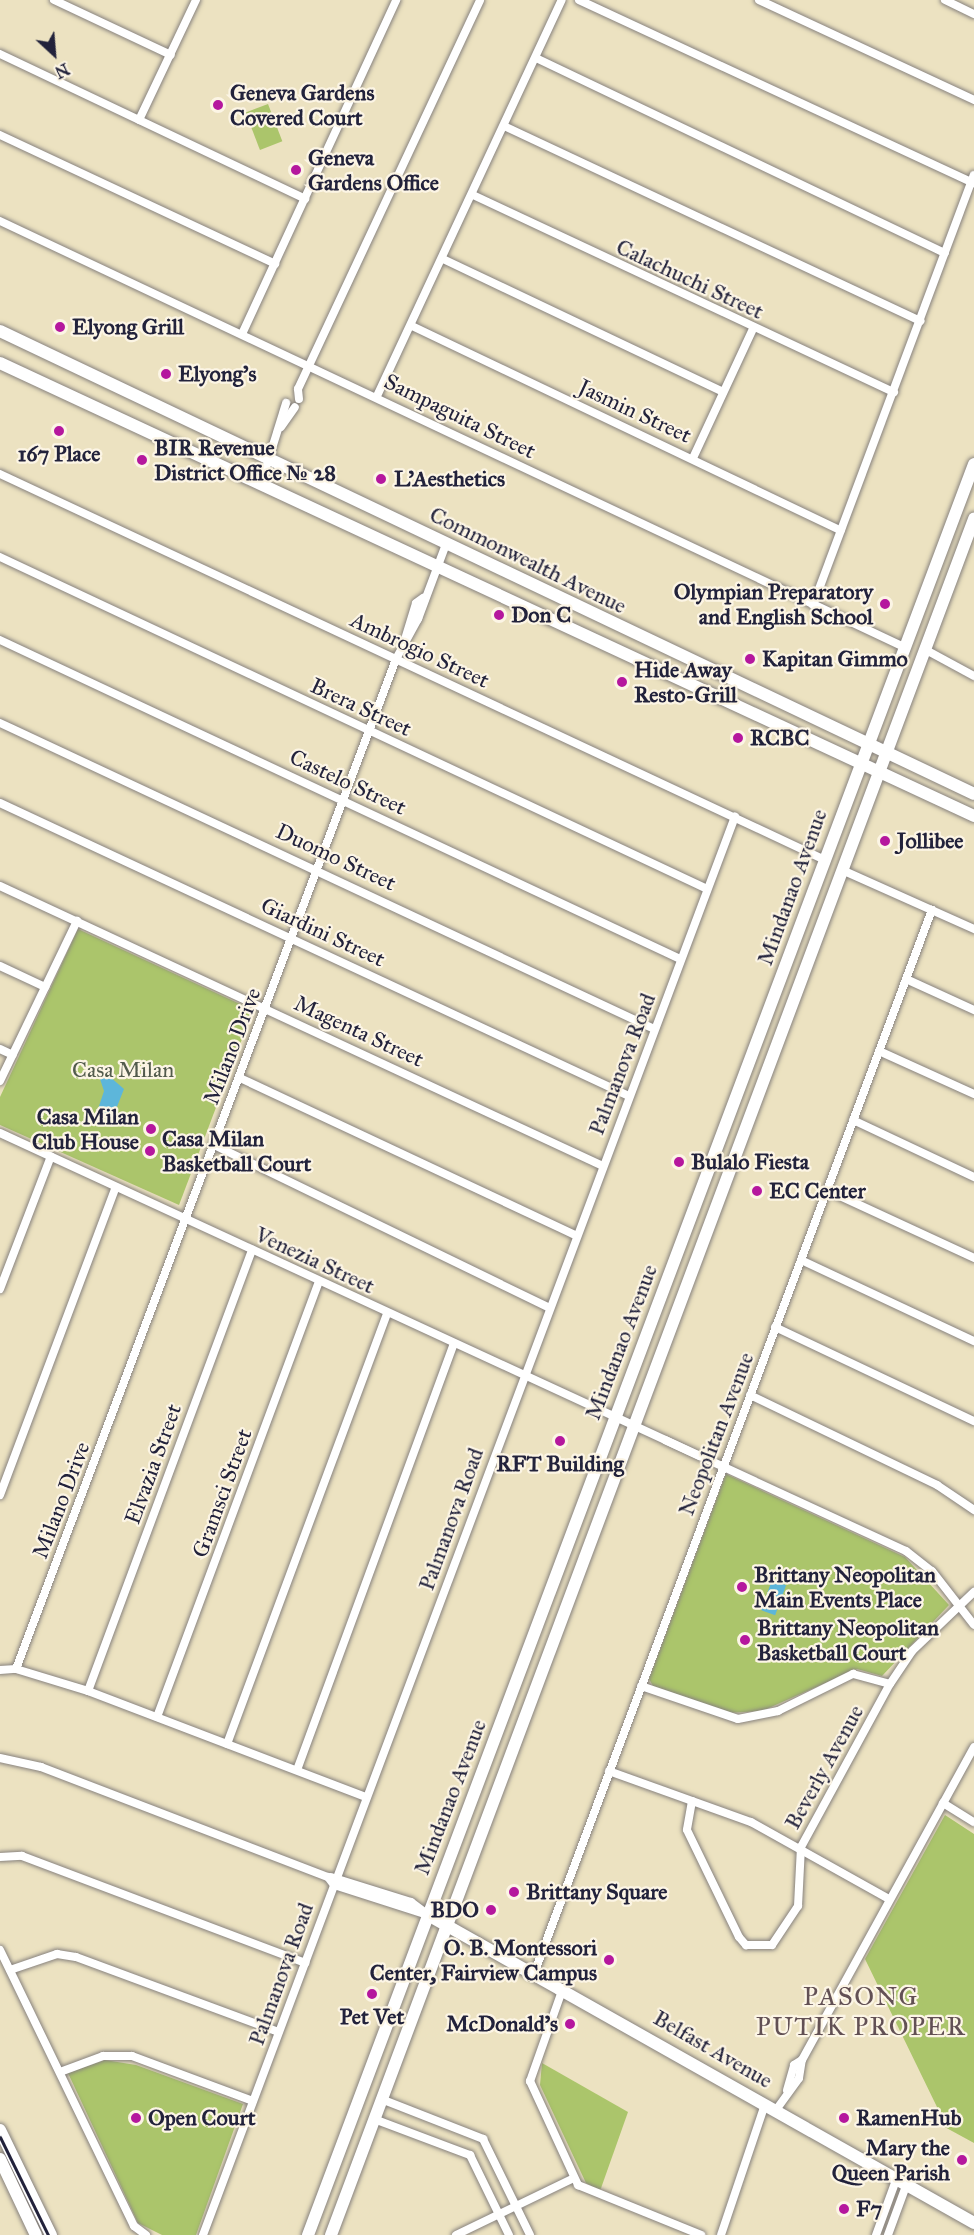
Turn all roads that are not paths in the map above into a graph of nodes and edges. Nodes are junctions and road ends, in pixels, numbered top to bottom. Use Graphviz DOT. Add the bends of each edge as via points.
graph roads {
  1 [pos="54,0"];
  2 [pos="196,0"];
  3 [pos="396,0"];
  4 [pos="480,0"];
  5 [pos="562,0"];
  6 [pos="579,0"];
  7 [pos="759,0"];
  8 [pos="945,0"];
  9 [pos="974,14"];
  10 [pos="0,54"];
  11 [pos="171,55"];
  12 [pos="536,58"];
  13 [pos="974,100"];
  14 [pos="139,120"];
  15 [pos="504,126"];
  16 [pos="0,135"];
  17 [pos="973,180"];
  18 [pos="473,195"];
  19 [pos="305,199"];
  20 [pos="0,221"];
  21 [pos="945,253"];
  22 [pos="442,259"];
  23 [pos="275,264"];
  24 [pos="921,321"];
  25 [pos="412,326"];
  26 [pos="753,329"];
  27 [pos="0,332"];
  28 [pos="242,334"];
  29 [pos="0,363"];
  30 [pos="309,365"];
  31 [pos="298,389"];
  32 [pos="723,392"];
  33 [pos="894,392"];
  34 [pos="377,396"];
  35 [pos="281,427"];
  36 [pos="693,458"];
  37 [pos="269,459"];
  38 [pos="974,464"];
  39 [pos="0,474"];
  40 [pos="261,484"];
  41 [pos="974,519"];
  42 [pos="841,531"];
  43 [pos="446,544"];
  44 [pos="0,557"];
  45 [pos="437,566"];
  46 [pos="813,605"];
  47 [pos="0,640"];
  48 [pos="903,647"];
  49 [pos="924,649"];
  50 [pos="396,659"];
  51 [pos="974,676"];
  52 [pos="0,723"];
  53 [pos="371,731"];
  54 [pos="867,745"];
  55 [pos="886,754"];
  56 [pos="860,763"];
  57 [pos="879,771"];
  58 [pos="974,794"];
  59 [pos="345,800"];
  60 [pos="0,803"];
  61 [pos="974,816"];
  62 [pos="735,817"];
  63 [pos="825,860"];
  64 [pos="319,869"];
  65 [pos="842,870"];
  66 [pos="0,886"];
  67 [pos="707,890"];
  68 [pos="932,910"];
  69 [pos="77,921"];
  70 [pos="974,929"];
  71 [pos="293,937"];
  72 [pos="680,959"];
  73 [pos="0,966"];
  74 [pos="906,979"];
  75 [pos="45,987"];
  76 [pos="266,1007"];
  77 [pos="974,1010"];
  78 [pos="654,1029"];
  79 [pos="0,1049"];
  80 [pos="879,1050"];
  81 [pos="13,1055"];
  82 [pos="240,1078"];
  83 [pos="0,1082"];
  84 [pos="974,1094"];
  85 [pos="628,1096"];
  86 [pos="853,1120"];
  87 [pos="0,1133"];
  88 [pos="214,1145"];
  89 [pos="51,1156"];
  90 [pos="603,1166"];
  91 [pos="974,1177"];
  92 [pos="116,1187"];
  93 [pos="827,1190"];
  94 [pos="186,1219"];
  95 [pos="577,1236"];
  96 [pos="252,1250"];
  97 [pos="974,1258"];
  98 [pos="801,1260"];
  99 [pos="320,1281"];
  100 [pos="0,1289"];
  101 [pos="550,1308"];
  102 [pos="387,1313"];
  103 [pos="775,1327"];
  104 [pos="974,1341"];
  105 [pos="454,1344"];
  106 [pos="523,1376"];
  107 [pos="750,1395"];
  108 [pos="615,1418"];
  109 [pos="974,1421"];
  110 [pos="634,1426"];
  111 [pos="723,1466"];
  112 [pos="0,1495"];
  113 [pos="974,1510"];
  114 [pos="974,1592"];
  115 [pos="959,1605"];
  116 [pos="974,1625"];
  117 [pos="0,1670"];
  118 [pos="16,1670"];
  119 [pos="890,1683"];
  120 [pos="641,1686"];
  121 [pos="88,1691"];
  122 [pos="157,1717"];
  123 [pos="227,1744"];
  124 [pos="974,1747"];
  125 [pos="0,1758"];
  126 [pos="297,1770"];
  127 [pos="609,1772"];
  128 [pos="366,1797"];
  129 [pos="692,1801"];
  130 [pos="943,1803"];
  131 [pos="974,1822"];
  132 [pos="801,1847"];
  133 [pos="0,1857"];
  134 [pos="333,1879"];
  135 [pos="889,1899"];
  136 [pos="428,1915"];
  137 [pos="447,1923"];
  138 [pos="0,1950"];
  139 [pos="305,1963"];
  140 [pos="10,1970"];
  141 [pos="536,1971"];
  142 [pos="563,1987"];
  143 [pos="279,2032"];
  144 [pos="60,2072"];
  145 [pos="381,2099"];
  146 [pos="253,2101"];
  147 [pos="770,2107"];
  148 [pos="374,2119"];
  149 [pos="0,2130"];
  150 [pos="0,2159"];
  151 [pos="574,2178"];
  152 [pos="901,2183"];
  153 [pos="516,2206"];
  154 [pos="500,2214"];
  155 [pos="974,2223"];
  156 [pos="36,2235"];
  157 [pos="51,2235"];
  158 [pos="146,2235"];
  159 [pos="203,2235"];
  160 [pos="308,2235"];
  161 [pos="331,2235"];
  162 [pos="456,2235"];
  163 [pos="509,2235"];
  164 [pos="531,2235"];
  165 [pos="701,2235"];
  166 [pos="721,2235"];
  167 [pos="876,2235"];
  168 [pos="888,2235"];
  1 -- 11 [label="street"];
  2 -- 11 [label="street"];
  3 -- 19 [label="street"];
  4 -- 30 [label="street"];
  5 -- 12 [label="street"];
  6 -- 17 [label="street"];
  7 -- 13 [label="street"];
  8 -- 9 [label="street"];
  10 -- 14 [label="street"];
  11 -- 14 [label="street"];
  12 -- 15 [label="street"];
  12 -- 21 [label="street"];
  14 -- 19 [label="street"];
  15 -- 18 [label="street"];
  15 -- 24 [label="street"];
  16 -- 23 [label="street"];
  17 -- 21 [label="street"];
  18 -- 22 [label="street"];
  18 -- 26 [label="street, Calachuchi Street"];
  19 -- 23 [label="street"];
  20 -- 28 [label="street, Sampaguita Street"];
  21 -- 24 [label="street"];
  22 -- 25 [label="street"];
  22 -- 32 [label="street"];
  23 -- 28 [label="street"];
  24 -- 33 [label="street"];
  25 -- 34 [label="street"];
  25 -- 36 [label="street, Jasmin Street"];
  26 -- 32 [label="street"];
  26 -- 33 [label="street, Calachuchi Street"];
  27 -- 37 [label="main road, Commonwealth Avenue"];
  28 -- 30 [label="street, Sampaguita Street"];
  29 -- 40 [label="main road, Commonwealth Avenue"];
  30 -- 31 [label="street"];
  30 -- 34 [label="street, Sampaguita Street"];
  31 -- 35 [label="street" via="297,403"];
  31 -- 35 [label="street" via="288,399"];
  32 -- 36 [label="street"];
  33 -- 42 [label="street"];
  34 -- 46 [label="street, Sampaguita Street"];
  35 -- 37 [label="street"];
  36 -- 42 [label="street, Jasmin Street"];
  37 -- 40 [label="street"];
  37 -- 43 [label="main road, Commonwealth Avenue"];
  38 -- 48 [label="main road, Mindanao Avenue"];
  39 -- 50 [label="street, Ambrogio Street"];
  40 -- 45 [label="main road, Commonwealth Avenue"];
  41 -- 49 [label="main road, Mindanao Avenue"];
  42 -- 46 [label="street"];
  43 -- 45 [label="street, Milano Drive"];
  43 -- 54 [label="main road, Commonwealth Avenue"];
  44 -- 53 [label="street, Brera Street"];
  45 -- 50 [label="street, Milano Drive" via="423,598 416,603"];
  45 -- 56 [label="main road, Commonwealth Avenue"];
  46 -- 48 [label="street, Sampaguita Street"];
  47 -- 59 [label="street, Castelo Street"];
  48 -- 54 [label="main road, Mindanao Avenue"];
  49 -- 51 [label="street"];
  49 -- 55 [label="main road, Mindanao Avenue"];
  50 -- 53 [label="street, Milano Drive"];
  50 -- 62 [label="street, Ambrogio Street"];
  52 -- 64 [label="street, Duomo Street"];
  53 -- 59 [label="street, Milano Drive"];
  53 -- 67 [label="street, Brera Street"];
  54 -- 55 [label="main road, Commonwealth Avenue"];
  54 -- 56 [label="main road, Mindanao Avenue"];
  55 -- 57 [label="main road, Mindanao Avenue"];
  55 -- 58 [label="main road, Commonwealth Avenue"];
  56 -- 57 [label="main road, Commonwealth Avenue"];
  56 -- 63 [label="main road, Mindanao Avenue"];
  57 -- 61 [label="main road, Commonwealth Avenue"];
  57 -- 65 [label="main road, Mindanao Avenue"];
  59 -- 64 [label="street, Milano Drive"];
  59 -- 72 [label="street, Castelo Street"];
  60 -- 71 [label="street, Giardini Street"];
  62 -- 63 [label="street, Ambrogio Street"];
  62 -- 67 [label="street, Palmanova Road"];
  63 -- 65 [label="main road"];
  63 -- 108 [label="main road, Mindanao Avenue"];
  64 -- 71 [label="street, Milano Drive"];
  64 -- 78 [label="street, Duomo Street"];
  65 -- 68 [label="street"];
  65 -- 110 [label="main road, Mindanao Avenue"];
  66 -- 69 [label="street, Magenta Street"];
  67 -- 72 [label="street, Palmanova Road"];
  68 -- 70 [label="street"];
  68 -- 74 [label="street, Neopolitan Avenue"];
  69 -- 75 [label="street"];
  69 -- 76 [label="street, Magenta Street"];
  71 -- 76 [label="street, Milano Drive"];
  71 -- 85 [label="street, Giardini Street"];
  72 -- 78 [label="street, Palmanova Road"];
  73 -- 75 [label="street"];
  74 -- 77 [label="street"];
  74 -- 80 [label="street, Neopolitan Avenue"];
  75 -- 81 [label="street"];
  76 -- 82 [label="street, Milano Drive"];
  76 -- 90 [label="street, Magenta Street"];
  78 -- 85 [label="street, Palmanova Road"];
  79 -- 81 [label="street"];
  80 -- 84 [label="street"];
  80 -- 86 [label="street, Neopolitan Avenue"];
  81 -- 83 [label="street"];
  82 -- 88 [label="street, Milano Drive"];
  82 -- 95 [label="street"];
  85 -- 90 [label="street, Palmanova Road"];
  86 -- 91 [label="street"];
  86 -- 93 [label="street, Neopolitan Avenue"];
  87 -- 89 [label="street, Venezia Street"];
  88 -- 94 [label="street, Milano Drive"];
  88 -- 101 [label="street"];
  89 -- 92 [label="street, Venezia Street"];
  89 -- 100 [label="street"];
  90 -- 95 [label="street, Palmanova Road"];
  92 -- 94 [label="street, Venezia Street"];
  92 -- 112 [label="street"];
  93 -- 97 [label="street"];
  93 -- 98 [label="street, Neopolitan Avenue"];
  94 -- 96 [label="street, Venezia Street"];
  94 -- 118 [label="street, Milano Drive"];
  95 -- 101 [label="street, Palmanova Road"];
  96 -- 99 [label="street, Venezia Street"];
  96 -- 121 [label="street, Elvazia Street"];
  98 -- 103 [label="street, Neopolitan Avenue"];
  98 -- 104 [label="street"];
  99 -- 102 [label="street, Venezia Street"];
  99 -- 122 [label="street, Gramsci Street"];
  101 -- 106 [label="street, Palmanova Road"];
  102 -- 105 [label="street, Venezia Street"];
  102 -- 123 [label="street"];
  103 -- 107 [label="street, Neopolitan Avenue"];
  103 -- 109 [label="street"];
  105 -- 106 [label="street, Venezia Street"];
  105 -- 126 [label="street"];
  106 -- 108 [label="street, Venezia Street"];
  106 -- 128 [label="street, Palmanova Road"];
  107 -- 111 [label="street, Neopolitan Avenue"];
  107 -- 113 [label="street" via="937,1485"];
  108 -- 110 [label="street, Venezia Street"];
  108 -- 136 [label="main road, Mindanao Avenue"];
  110 -- 111 [label="street, Venezia Street"];
  110 -- 137 [label="main road, Mindanao Avenue"];
  111 -- 115 [label="street, Venezia Street" via="906,1551 932,1571"];
  111 -- 120 [label="street, Neopolitan Avenue"];
  114 -- 115 [label="street, Beverly Avenue"];
  115 -- 116 [label="street, Venezia Street"];
  115 -- 119 [label="street, Beverly Avenue" via="912,1651"];
  117 -- 118 [label="street"];
  118 -- 121 [label="street"];
  119 -- 120 [label="street" via="853,1674 778,1711 738,1719"];
  119 -- 132 [label="street, Beverly Avenue"];
  120 -- 127 [label="street, Neopolitan Avenue"];
  121 -- 122 [label="street"];
  122 -- 123 [label="street"];
  123 -- 126 [label="street"];
  124 -- 130 [label="street"];
  125 -- 134 [label="street" via="41,1767"];
  126 -- 128 [label="street"];
  127 -- 129 [label="street"];
  127 -- 141 [label="street, Neopolitan Avenue"];
  128 -- 134 [label="street, Palmanova Road"];
  129 -- 132 [label="street"];
  129 -- 132 [label="street, Beverly Avenue" via="687,1830 746,1945 772,1945 790,1924 802,1892"];
  130 -- 131 [label="street"];
  130 -- 135 [label="street"];
  132 -- 135 [label="street"];
  133 -- 139 [label="street" via="22,1856"];
  134 -- 136 [label="street" via="411,1902"];
  134 -- 139 [label="street, Palmanova Road"];
  135 -- 147 [label="street" via="802,2060 790,2073 787,2090"];
  136 -- 137 [label="main road, Belfast Avenue"];
  136 -- 160 [label="main road, Mindanao Avenue"];
  137 -- 141 [label="main road, Belfast Avenue"];
  137 -- 145 [label="main road, Mindanao Avenue"];
  138 -- 140 [label="street"];
  139 -- 143 [label="street, Palmanova Road"];
  140 -- 143 [label="street" via="57,1954 76,1957"];
  140 -- 144 [label="street"];
  141 -- 142 [label="main road, Belfast Avenue"];
  142 -- 147 [label="main road, Belfast Avenue"];
  142 -- 151 [label="street" via="530,2081"];
  143 -- 146 [label="street, Palmanova Road"];
  144 -- 146 [label="street" via="103,2056 132,2056"];
  144 -- 158 [label="street" via="134,2226"];
  145 -- 148 [label="main road, Mindanao Avenue"];
  145 -- 153 [label="street" via="483,2139"];
  146 -- 159 [label="street, Palmanova Road"];
  147 -- 152 [label="main road, Belfast Avenue"];
  147 -- 166 [label="street"];
  148 -- 154 [label="street" via="464,2150"];
  148 -- 161 [label="main road, Mindanao Avenue"];
  149 -- 157 [label="main road"];
  150 -- 156 [label="main road"];
  151 -- 153 [label="street"];
  151 -- 165 [label="street" via="590,2194"];
  152 -- 155 [label="main road, Belfast Avenue"];
  152 -- 167 [label="street"];
  152 -- 168 [label="street"];
  153 -- 154 [label="street"];
  153 -- 164 [label="street"];
  154 -- 162 [label="street"];
  154 -- 163 [label="street"];
}
